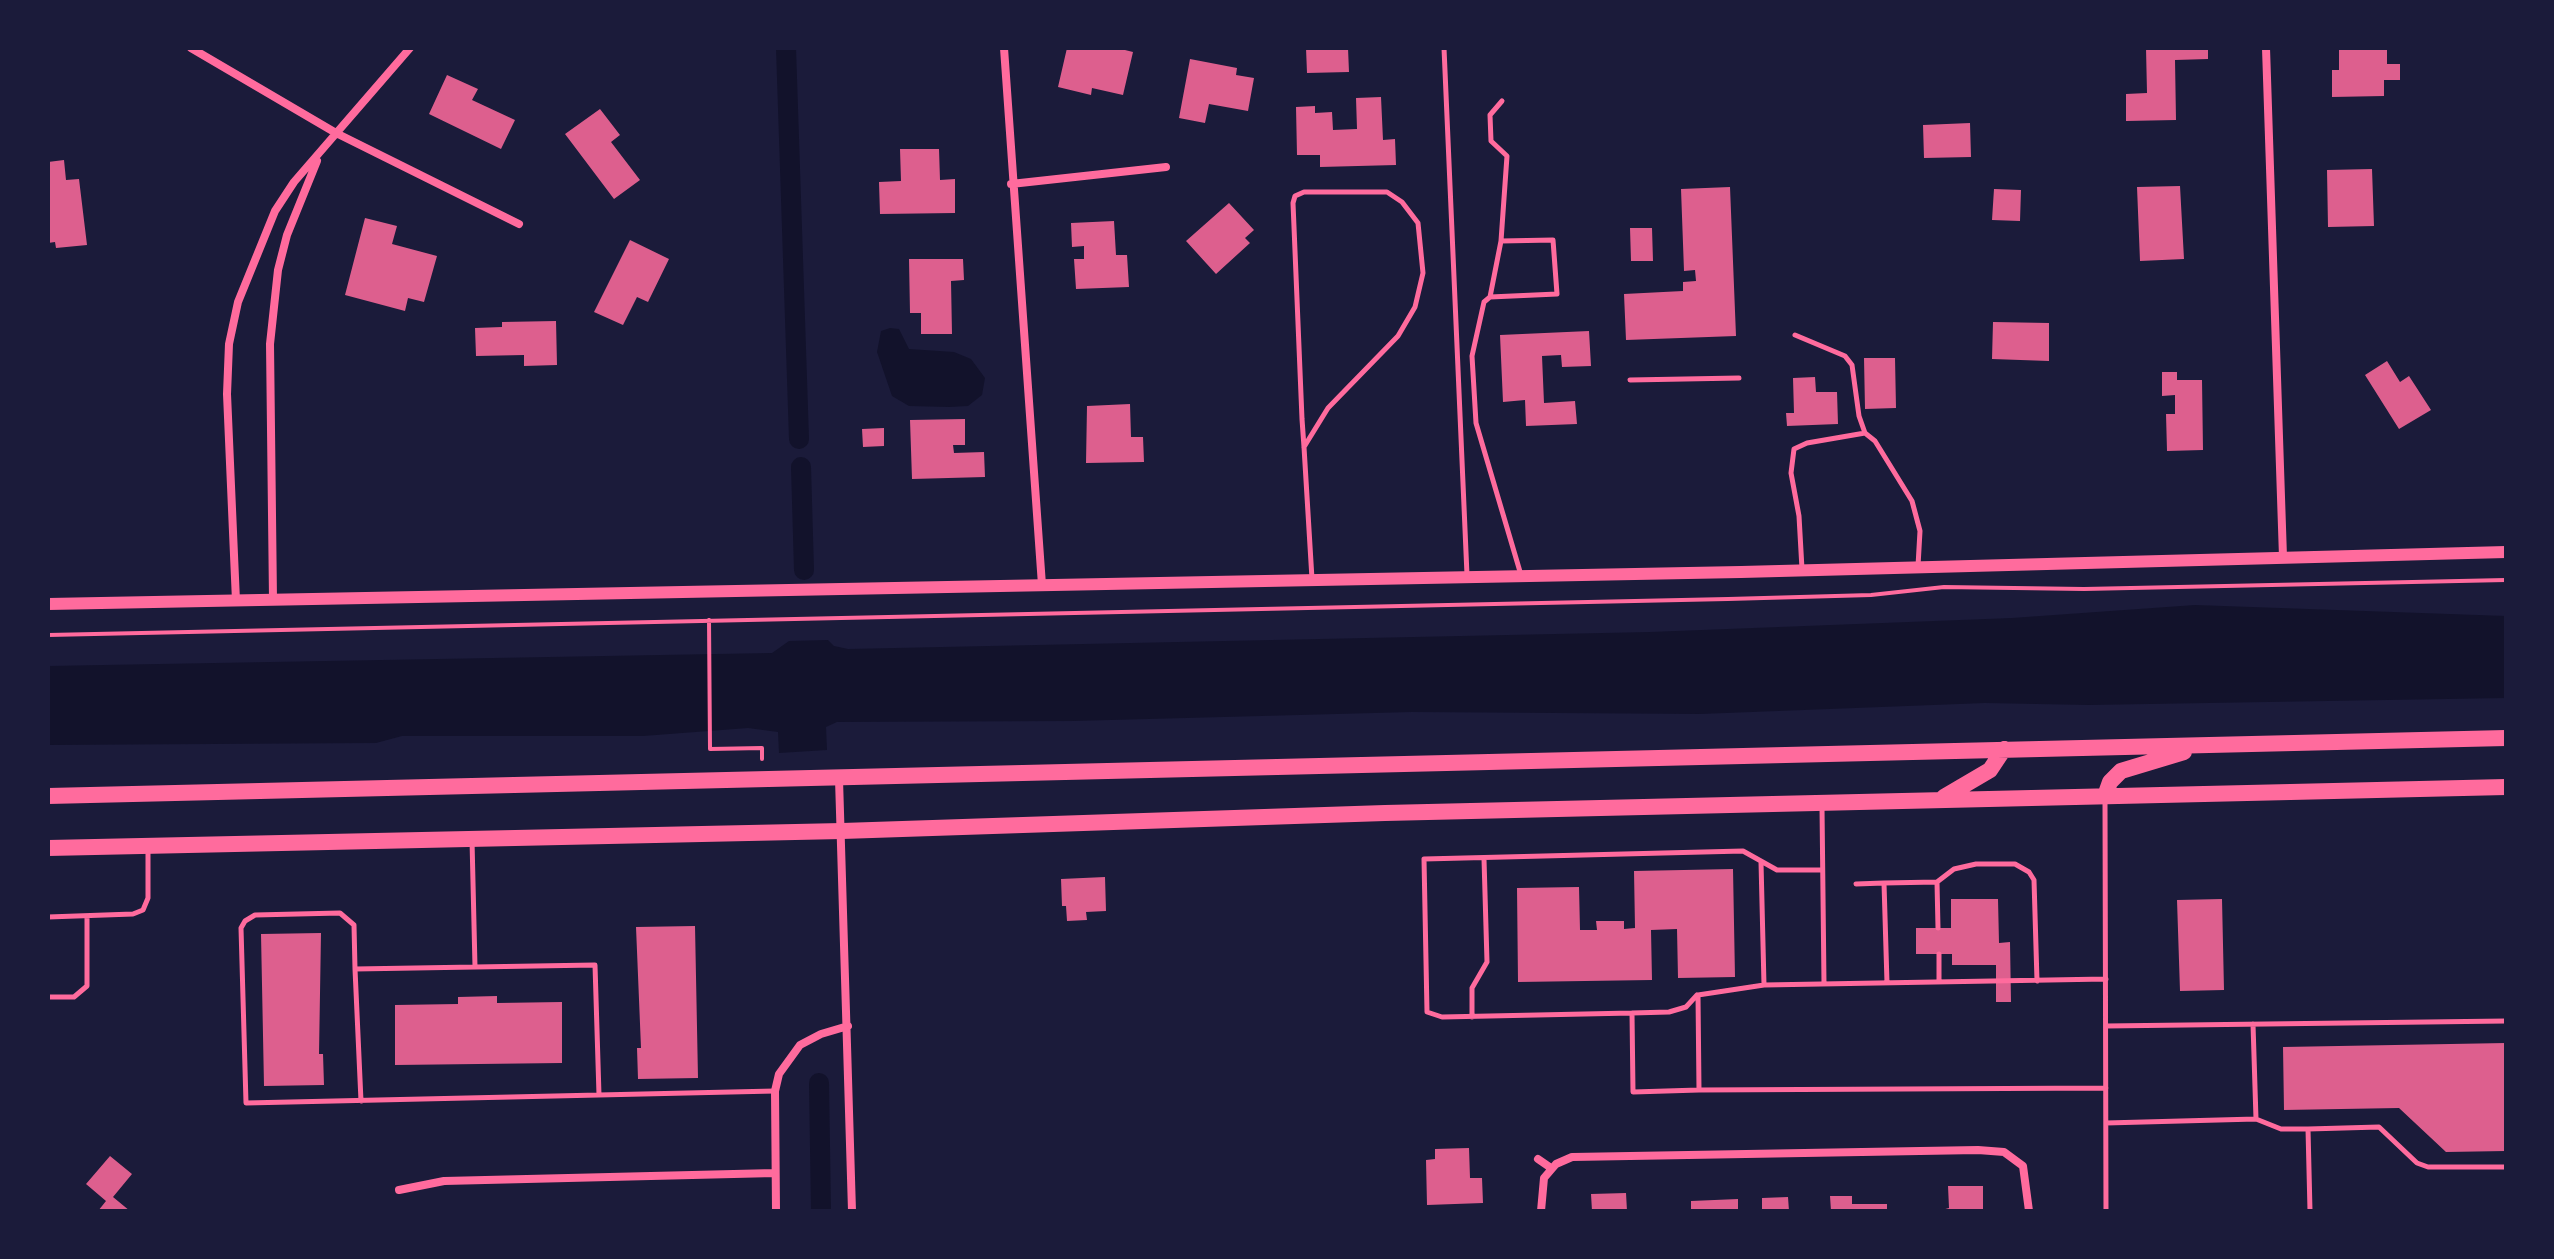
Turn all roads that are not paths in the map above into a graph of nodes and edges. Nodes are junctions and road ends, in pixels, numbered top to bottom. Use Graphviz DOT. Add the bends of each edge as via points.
graph roads {
  1 [pos="191,48"];
  2 [pos="410,48"];
  3 [pos="1004,48"];
  4 [pos="1444,48"];
  5 [pos="2266,48"];
  6 [pos="1502,101"];
  7 [pos="336,133"];
  8 [pos="321,152"];
  9 [pos="1166,167"];
  10 [pos="1011,184"];
  11 [pos="519,224"];
  12 [pos="1501,241"];
  13 [pos="1490,297"];
  14 [pos="1795,335"];
  15 [pos="1739,378"];
  16 [pos="1630,380"];
  17 [pos="1865,433"];
  18 [pos="1304,447"];
  19 [pos="2506,552"];
  20 [pos="2283,557"];
  21 [pos="1918,567"];
  22 [pos="1802,570"];
  23 [pos="1522,575"];
  24 [pos="1467,576"];
  25 [pos="1312,579"];
  26 [pos="1042,585"];
  27 [pos="273,600"];
  28 [pos="236,601"];
  29 [pos="48,604"];
  30 [pos="2506,738"];
  31 [pos="2205,745"];
  32 [pos="2004,749"];
  33 [pos="839,779"];
  34 [pos="2506,787"];
  35 [pos="48,796"];
  36 [pos="2105,796"];
  37 [pos="1939,800"];
  38 [pos="1821,802"];
  39 [pos="842,831"];
  40 [pos="472,839"];
  41 [pos="148,846"];
  42 [pos="48,848"];
  43 [pos="1484,859"];
  44 [pos="1761,862"];
  45 [pos="1822,870"];
  46 [pos="1937,882"];
  47 [pos="1884,883"];
  48 [pos="1856,884"];
  49 [pos="87,916"];
  50 [pos="48,917"];
  51 [pos="1938,928"];
  52 [pos="1939,954"];
  53 [pos="475,967"];
  54 [pos="355,969"];
  55 [pos="2106,979"];
  56 [pos="2037,981"];
  57 [pos="1939,982"];
  58 [pos="1887,983"];
  59 [pos="1824,984"];
  60 [pos="1764,985"];
  61 [pos="1698,995"];
  62 [pos="48,997"];
  63 [pos="1632,1013"];
  64 [pos="1472,1017"];
  65 [pos="2506,1021"];
  66 [pos="2253,1024"];
  67 [pos="848,1026"];
  68 [pos="2106,1026"];
  69 [pos="2106,1088"];
  70 [pos="1699,1090"];
  71 [pos="775,1091"];
  72 [pos="599,1095"];
  73 [pos="361,1101"];
  74 [pos="2256,1119"];
  75 [pos="2106,1123"];
  76 [pos="2308,1129"];
  77 [pos="1538,1159"];
  78 [pos="2506,1167"];
  79 [pos="1551,1168"];
  80 [pos="775,1173"];
  81 [pos="399,1190"];
  82 [pos="776,1211"];
  83 [pos="852,1211"];
  84 [pos="1541,1211"];
  85 [pos="2029,1211"];
  86 [pos="2106,1211"];
  87 [pos="2310,1211"];
  1 -- 7 [label="street"];
  2 -- 7 [label="street"];
  3 -- 10 [label="street"];
  4 -- 24 [label="lane"];
  5 -- 20 [label="street"];
  6 -- 12 [label="lane" via="1490,115 1491,141 1507,156"];
  7 -- 8 [label="street"];
  7 -- 11 [label="street"];
  8 -- 27 [label="street" via="287,235 276,285 269,396"];
  8 -- 28 [label="street" via="275,211 250,266 229,344"];
  9 -- 10 [label="street"];
  10 -- 26 [label="street"];
  12 -- 13 [label="lane"];
  12 -- 13 [label="lane" via="1553,240 1557,294"];
  13 -- 23 [label="lane" via="1484,302 1472,356 1476,423"];
  14 -- 17 [label="lane" via="1845,356 1852,365"];
  15 -- 16 [label="lane"];
  17 -- 21 [label="lane" via="1912,501 1920,531"];
  17 -- 22 [label="lane" via="1794,449 1791,473"];
  18 -- 18 [label="lane" via="1328,408 1398,336 1415,307 1423,273 1418,223 1387,192 1295,196"];
  18 -- 25 [label="lane"];
  19 -- 20 [label="street"];
  20 -- 21 [label="street"];
  21 -- 22 [label="street"];
  22 -- 23 [label="street"];
  23 -- 24 [label="street"];
  24 -- 25 [label="street"];
  25 -- 26 [label="street"];
  26 -- 27 [label="street"];
  27 -- 28 [label="street"];
  28 -- 29 [label="street"];
  30 -- 31 [label="main road"];
  31 -- 32 [label="main road"];
  31 -- 36 [label="main road" via="2121,771"];
  32 -- 33 [label="main road"];
  32 -- 37 [label="main road" via="1990,770"];
  33 -- 35 [label="main road"];
  33 -- 39 [label="street"];
  34 -- 36 [label="main road"];
  36 -- 37 [label="main road"];
  36 -- 55 [label="lane"];
  37 -- 38 [label="main road"];
  38 -- 39 [label="main road"];
  38 -- 45 [label="lane"];
  39 -- 40 [label="main road"];
  39 -- 67 [label="street"];
  40 -- 41 [label="main road"];
  40 -- 53 [label="lane"];
  41 -- 42 [label="main road"];
  41 -- 49 [label="lane" via="148,898 143,910"];
  43 -- 44 [label="lane" via="1743,851"];
  43 -- 64 [label="lane" via="1487,962 1474,980"];
  43 -- 64 [label="lane" via="1424,859 1427,1012"];
  44 -- 45 [label="lane" via="1788,872"];
  44 -- 60 [label="lane"];
  45 -- 59 [label="lane"];
  46 -- 47 [label="lane"];
  46 -- 51 [label="lane"];
  46 -- 56 [label="lane" via="1966,865 2015,864 2029,872 2034,880"];
  47 -- 48 [label="lane"];
  47 -- 58 [label="lane"];
  49 -- 50 [label="lane"];
  49 -- 62 [label="lane" via="87,986 74,997"];
  52 -- 57 [label="lane"];
  53 -- 54 [label="lane"];
  53 -- 72 [label="lane" via="595,965"];
  54 -- 73 [label="lane"];
  54 -- 73 [label="lane" via="354,925 340,913 255,915 241,928 246,1103"];
  55 -- 56 [label="lane"];
  55 -- 68 [label="lane"];
  56 -- 57 [label="lane"];
  57 -- 58 [label="lane"];
  58 -- 59 [label="lane"];
  59 -- 60 [label="lane"];
  60 -- 61 [label="lane"];
  61 -- 63 [label="lane" via="1686,1007 1669,1012"];
  61 -- 70 [label="lane"];
  63 -- 64 [label="lane"];
  63 -- 70 [label="lane" via="1633,1092"];
  65 -- 66 [label="lane"];
  66 -- 68 [label="lane"];
  66 -- 74 [label="lane"];
  67 -- 71 [label="street" via="800,1045 787,1059"];
  67 -- 83 [label="street"];
  68 -- 69 [label="lane"];
  69 -- 70 [label="lane"];
  69 -- 75 [label="lane"];
  71 -- 72 [label="lane"];
  71 -- 80 [label="street"];
  72 -- 73 [label="lane"];
  74 -- 75 [label="lane"];
  74 -- 76 [label="lane" via="2281,1129"];
  75 -- 86 [label="lane"];
  76 -- 78 [label="lane" via="2379,1127 2428,1167"];
  76 -- 87 [label="lane"];
  77 -- 79 [label="street"];
  79 -- 84 [label="street" via="1542,1186"];
  79 -- 85 [label="street" via="1590,1155 2004,1152 2026,1175"];
  80 -- 81 [label="street" via="444,1181"];
  80 -- 82 [label="street"];
}
